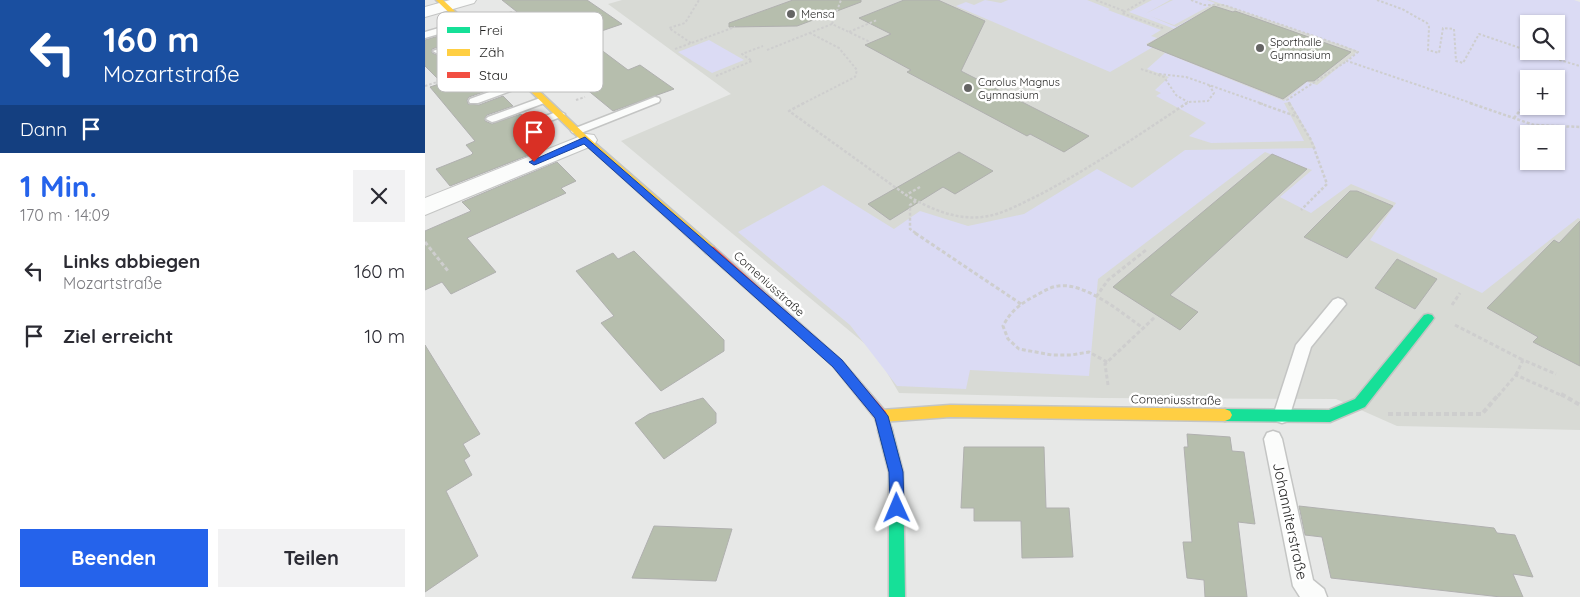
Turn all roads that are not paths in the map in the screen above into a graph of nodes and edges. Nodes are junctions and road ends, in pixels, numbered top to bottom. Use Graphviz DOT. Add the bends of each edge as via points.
graph roads {
  1 [pos="469,0"];
  2 [pos="442,3"];
  3 [pos="425,12"];
  4 [pos="451,12"];
  5 [pos="492,92"];
  6 [pos="535,92"];
  7 [pos="473,99"];
  8 [pos="543,100"];
  9 [pos="655,100"];
  10 [pos="559,114"];
  11 [pos="492,119"];
  12 [pos="523,128"];
  13 [pos="581,136"];
  14 [pos="425,207"];
  15 [pos="1338,304"];
  16 [pos="1428,318"];
  17 [pos="881,416"];
  18 [pos="1282,416"];
  19 [pos="1273,439"];
  20 [pos="897,597"];
  21 [pos="1316,597"];
  1 -- 2 [label="street"];
  2 -- 3 [label="street"];
  2 -- 4 [label="street, Comeniusstraße"];
  5 -- 7 [label="lane"];
  6 -- 8 [label="street, Comeniusstraße"];
  8 -- 10 [label="street, Comeniusstraße"];
  8 -- 11 [label="lane"];
  9 -- 13 [label="lane"];
  10 -- 12 [label="lane"];
  10 -- 13 [label="street, Comeniusstraße"];
  13 -- 14 [label="street"];
  13 -- 17 [label="street, Comeniusstraße" via="837,363"];
  15 -- 18 [label="lane" via="1304,345"];
  16 -- 18 [label="street, Comeniusstraße" via="1360,403 1331,416"];
  17 -- 18 [label="street, Comeniusstraße" via="950,411"];
  17 -- 20 [label="street, Comeniusstraße" via="896,472"];
  19 -- 21 [label="lane, Johanniterstraße" via="1304,586"];
}
